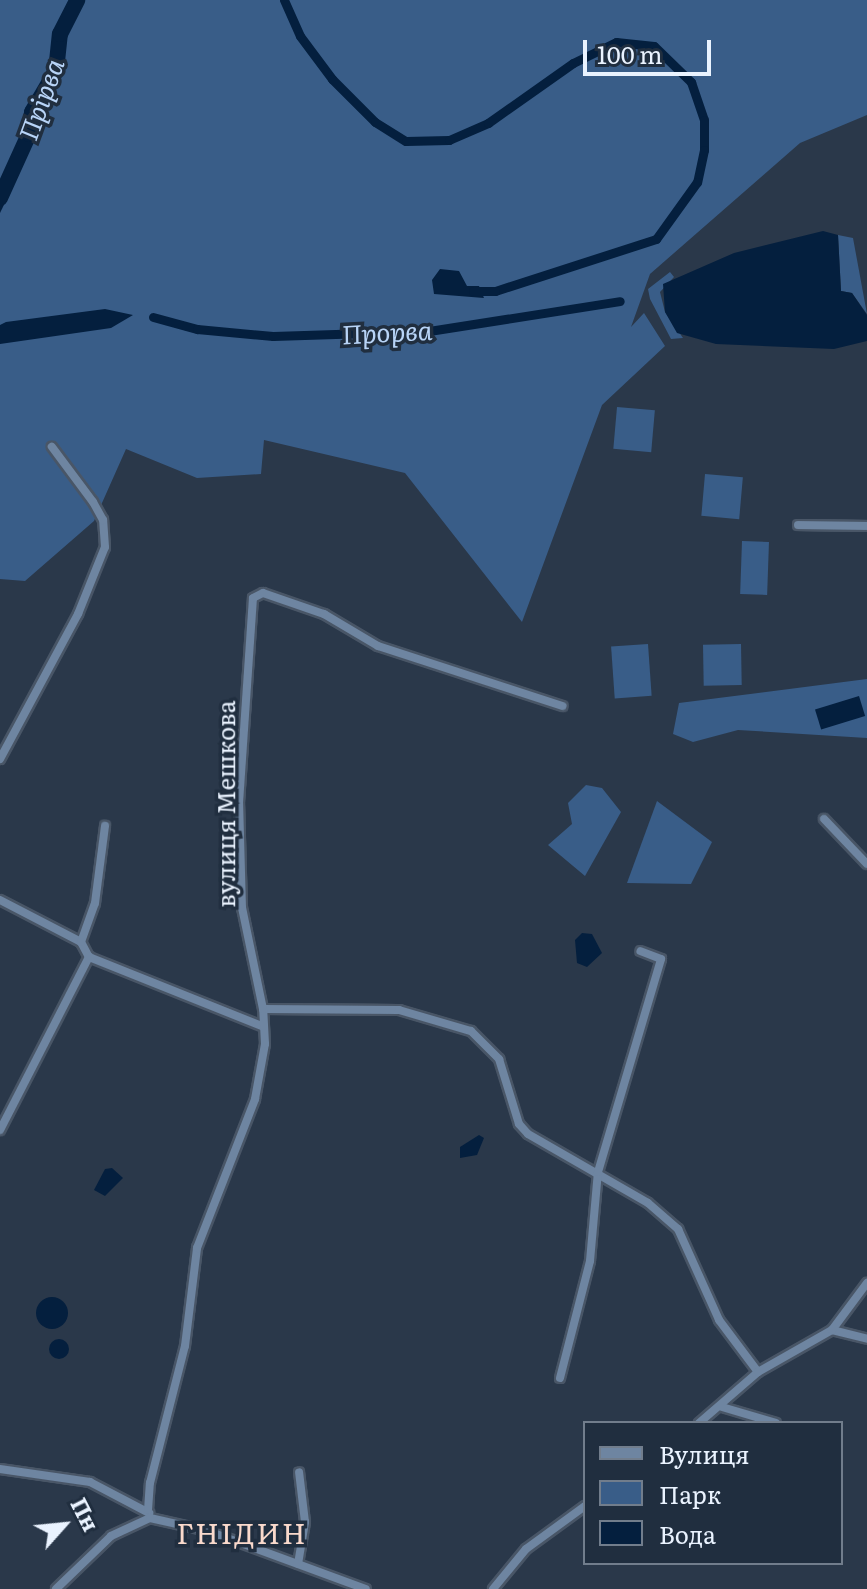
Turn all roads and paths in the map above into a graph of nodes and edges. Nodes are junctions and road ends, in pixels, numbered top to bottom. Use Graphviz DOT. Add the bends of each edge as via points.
graph roads {
  1 [pos="52,447"];
  2 [pos="798,525"];
  3 [pos="867,526"];
  4 [pos="563,706"];
  5 [pos="0,759"];
  6 [pos="824,819"];
  7 [pos="105,826"];
  8 [pos="867,864"];
  9 [pos="0,900"];
  10 [pos="81,942"];
  11 [pos="640,951"];
  12 [pos="89,957"];
  13 [pos="263,1009"];
  14 [pos="264,1027"];
  15 [pos="0,1130"];
  16 [pos="598,1172"];
  17 [pos="867,1283"];
  18 [pos="832,1330"];
  19 [pos="867,1339"];
  20 [pos="758,1372"];
  21 [pos="560,1378"];
  22 [pos="722,1407"];
  23 [pos="702,1421"];
  24 [pos="769,1421"];
  25 [pos="0,1469"];
  26 [pos="299,1472"];
  27 [pos="583,1507"];
  28 [pos="149,1514"];
  29 [pos="298,1564"];
  30 [pos="56,1589"];
  31 [pos="366,1589"];
  32 [pos="493,1589"];
  1 -- 5 [label="street" via="103,520 105,547 78,614"];
  2 -- 3 [label="street"];
  4 -- 13 [label="street, вулиця Мешкова" via="378,646 324,614 263,593 253,598 239,803 242,908"];
  6 -- 8 [label="street"];
  7 -- 10 [label="street" via="95,903"];
  9 -- 10 [label="street"];
  10 -- 12 [label="street"];
  11 -- 16 [label="street" via="661,959"];
  12 -- 14 [label="street"];
  12 -- 15 [label="street"];
  13 -- 14 [label="street, вулиця Мешкова"];
  13 -- 16 [label="street" via="399,1010 471,1031 491,1049 506,1077 519,1124"];
  14 -- 28 [label="street, вулиця Мешкова" via="255,1099 197,1248 185,1346 150,1483"];
  16 -- 20 [label="street" via="678,1229 727,1333"];
  16 -- 21 [label="street" via="590,1261"];
  17 -- 18 [label="street"];
  18 -- 19 [label="street"];
  18 -- 20 [label="street"];
  20 -- 22 [label="street"];
  22 -- 23 [label="street"];
  22 -- 24 [label="street"];
  25 -- 28 [label="street" via="90,1482"];
  26 -- 29 [label="street" via="305,1522"];
  27 -- 32 [label="street" via="526,1549"];
  28 -- 29 [label="street"];
  28 -- 30 [label="street" via="111,1536"];
  29 -- 31 [label="street"];
}
